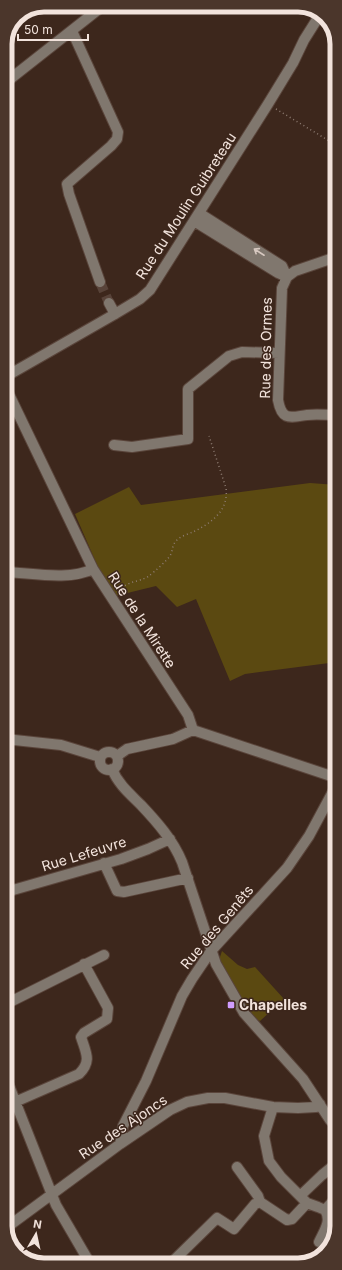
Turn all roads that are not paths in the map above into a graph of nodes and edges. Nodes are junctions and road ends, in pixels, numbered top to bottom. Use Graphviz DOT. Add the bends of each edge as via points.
graph roads {
  1 [pos="95,12"];
  2 [pos="318,19"];
  3 [pos="72,31"];
  4 [pos="12,78"];
  5 [pos="196,217"];
  6 [pos="330,259"];
  7 [pos="287,277"];
  8 [pos="100,282"];
  9 [pos="109,303"];
  10 [pos="115,314"];
  11 [pos="278,354"];
  12 [pos="12,373"];
  13 [pos="12,401"];
  14 [pos="330,416"];
  15 [pos="114,444"];
  16 [pos="92,569"];
  17 [pos="12,572"];
  18 [pos="193,730"];
  19 [pos="12,740"];
  20 [pos="117,756"];
  21 [pos="100,757"];
  22 [pos="112,769"];
  23 [pos="330,776"];
  24 [pos="330,797"];
  25 [pos="170,840"];
  26 [pos="104,863"];
  27 [pos="188,878"];
  28 [pos="12,890"];
  29 [pos="211,951"];
  30 [pos="104,955"];
  31 [pos="84,964"];
  32 [pos="12,1001"];
  33 [pos="12,1094"];
  34 [pos="15,1102"];
  35 [pos="320,1104"];
  36 [pos="273,1107"];
  37 [pos="330,1120"];
  38 [pos="120,1144"];
  39 [pos="237,1167"];
  40 [pos="330,1169"];
  41 [pos="52,1194"];
  42 [pos="304,1200"];
  43 [pos="260,1202"];
  44 [pos="330,1205"];
  45 [pos="325,1210"];
  46 [pos="12,1224"];
  47 [pos="319,1242"];
  48 [pos="87,1258"];
  49 [pos="176,1258"];
  1 -- 3 [label="street"];
  2 -- 5 [label="street, Rue du Moulin Guibreteau" via="268,104"];
  3 -- 4 [label="street"];
  3 -- 8 [label="street" via="118,132 111,146 67,184"];
  5 -- 7 [label="street"];
  5 -- 10 [label="street, Rue du Moulin Guibreteau" via="150,290"];
  6 -- 7 [label="street" via="295,271"];
  7 -- 11 [label="street, Rue des Ormes" via="282,288"];
  9 -- 10 [label="street"];
  10 -- 12 [label="street, Rue du Moulin Guibreteau"];
  11 -- 14 [label="street, Rue des Ormes" via="278,400 282,411 288,416 296,417"];
  11 -- 15 [label="street" via="242,352 229,356 188,389 188,439 132,447"];
  13 -- 16 [label="street, Rue de la Mirette"];
  16 -- 17 [label="street" via="69,576"];
  16 -- 18 [label="street, Rue de la Mirette" via="188,715"];
  18 -- 20 [label="street" via="173,739 127,749"];
  18 -- 23 [label="street"];
  19 -- 21 [label="street" via="61,745"];
  20 -- 21 [label="street" via="110,751"];
  20 -- 22 [label="street" via="117,765"];
  21 -- 22 [label="street" via="103,768"];
  22 -- 25 [label="street" via="121,784 158,822"];
  24 -- 29 [label="street, Rue des Genêts" via="287,868"];
  25 -- 26 [label="street, Rue Lefeuvre"];
  25 -- 27 [label="street" via="180,855"];
  26 -- 27 [label="street" via="117,891 124,892"];
  26 -- 28 [label="street, Rue Lefeuvre"];
  27 -- 29 [label="street"];
  29 -- 35 [label="street" via="244,1013 303,1079"];
  29 -- 38 [label="street, Rue des Genêts" via="182,996 124,1126"];
  30 -- 31 [label="street"];
  31 -- 32 [label="street"];
  31 -- 34 [label="street" via="109,1014 107,1019 81,1037 87,1056 85,1068 79,1074"];
  33 -- 34 [label="street"];
  34 -- 41 [label="street"];
  35 -- 36 [label="street, Rue des Ajoncs" via="316,1107"];
  35 -- 37 [label="street"];
  36 -- 38 [label="street, Rue des Ajoncs" via="225,1098 187,1102 170,1110"];
  36 -- 42 [label="street" via="264,1136 268,1161"];
  38 -- 41 [label="street, Rue des Ajoncs"];
  39 -- 43 [label="street"];
  40 -- 42 [label="street" via="322,1175"];
  41 -- 46 [label="street, Rue des Ajoncs"];
  41 -- 48 [label="street"];
  42 -- 43 [label="street" via="292,1219 286,1220"];
  42 -- 45 [label="street"];
  43 -- 49 [label="street" via="255,1204 234,1229 217,1218"];
  44 -- 45 [label="street"];
  45 -- 47 [label="street" via="328,1222"];
}
